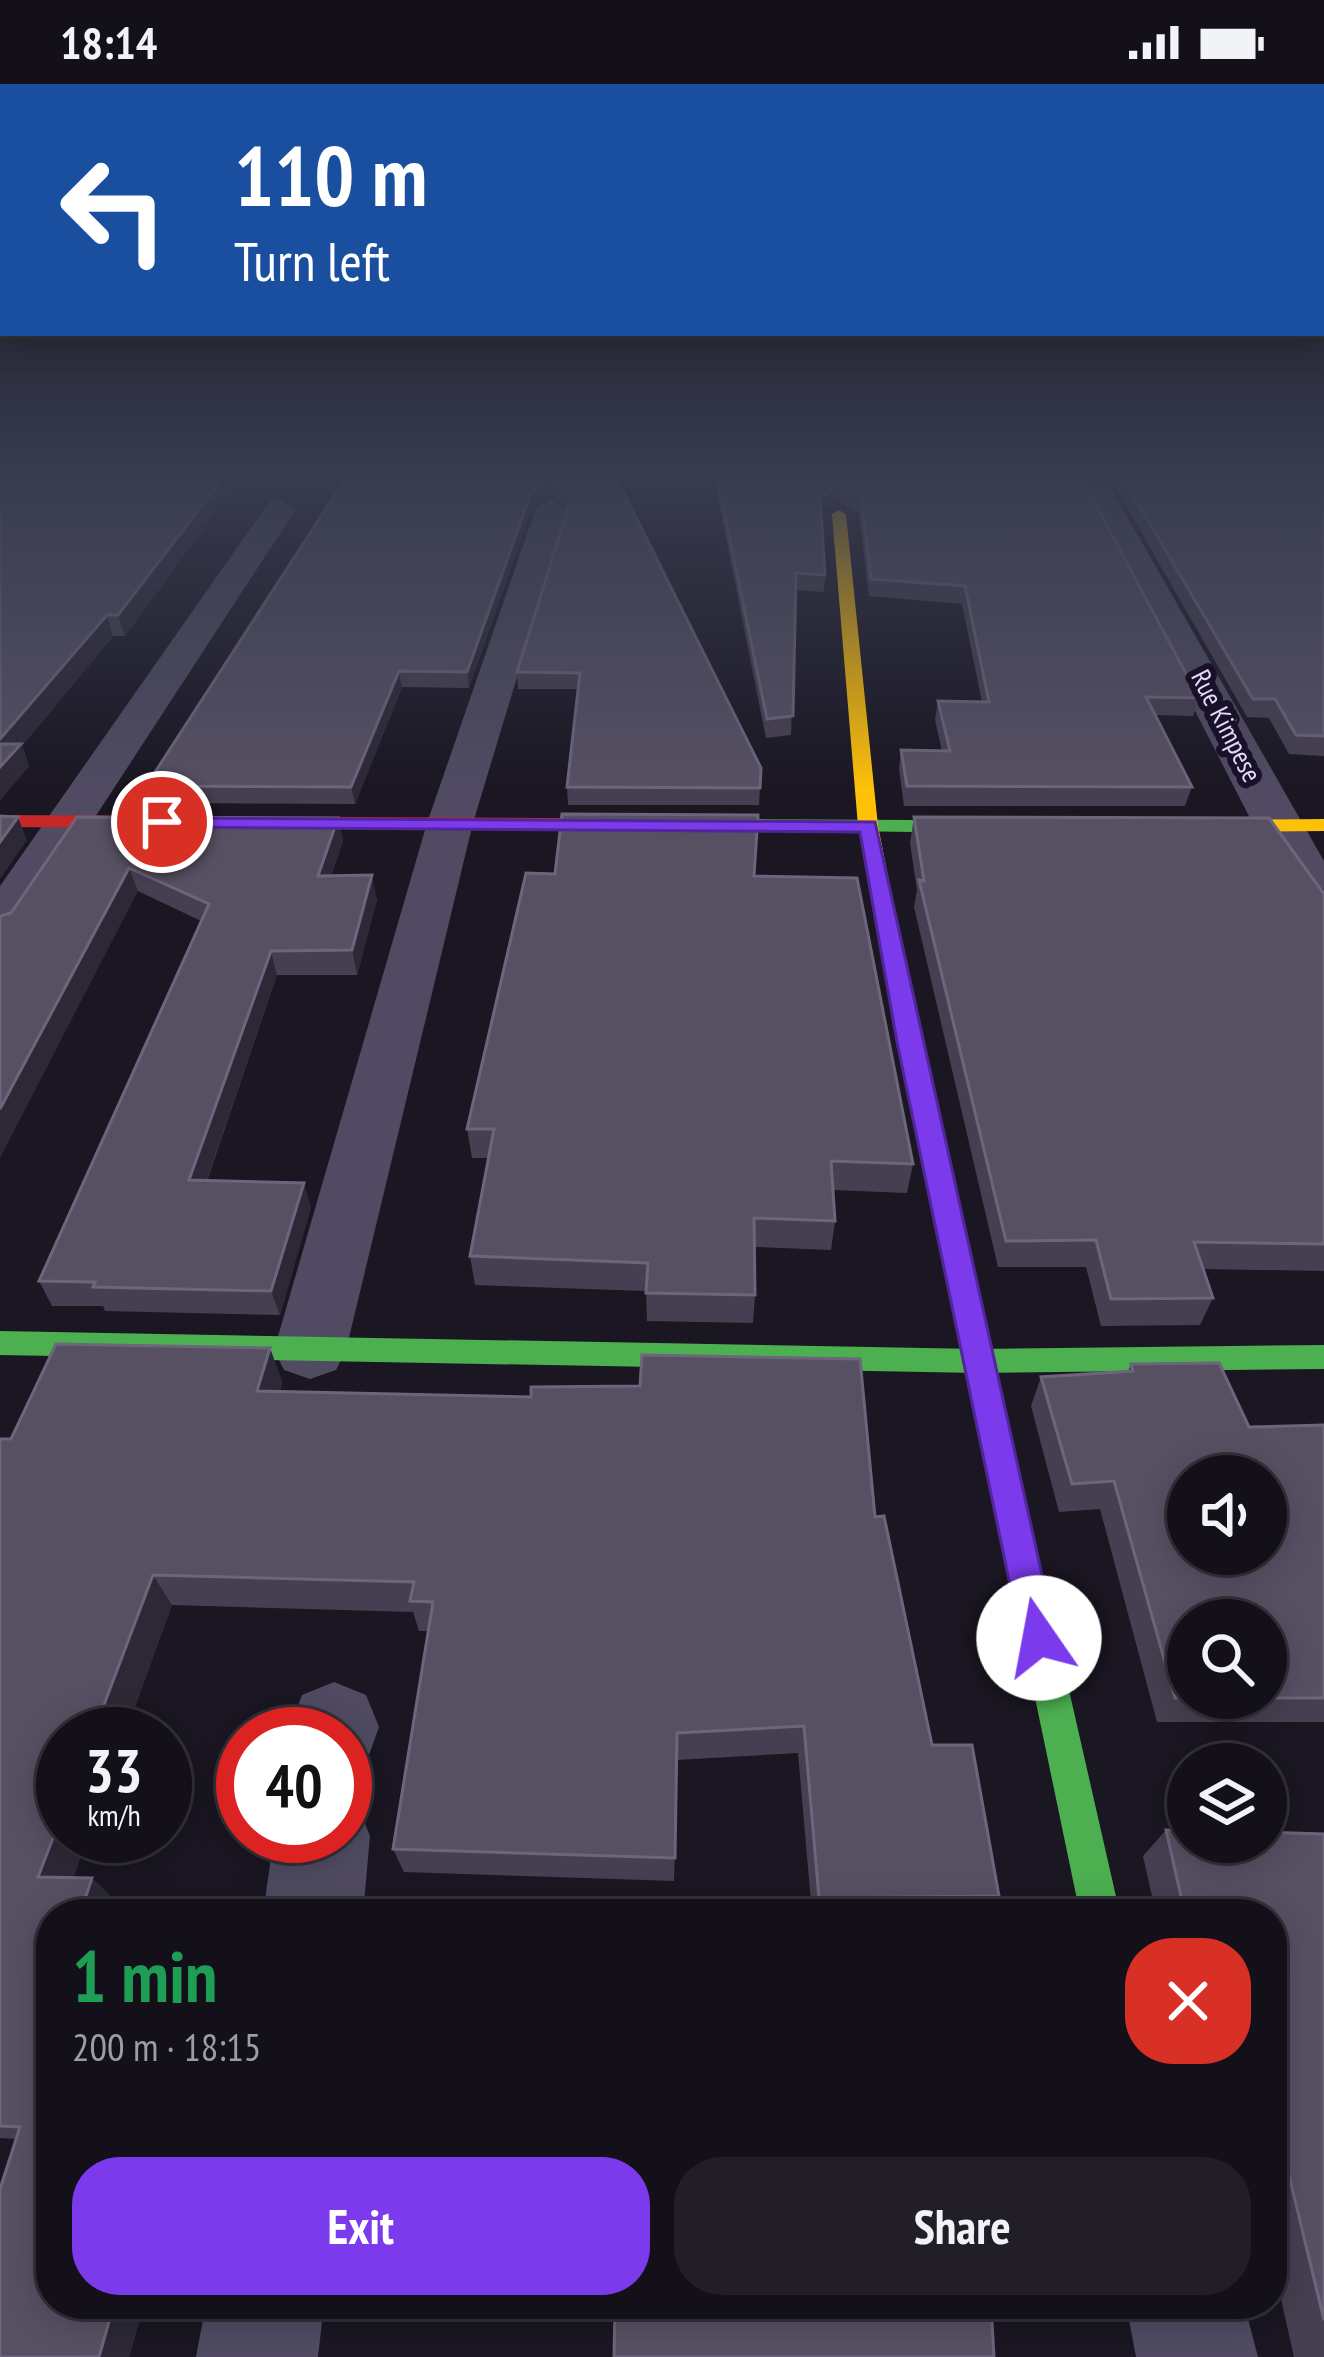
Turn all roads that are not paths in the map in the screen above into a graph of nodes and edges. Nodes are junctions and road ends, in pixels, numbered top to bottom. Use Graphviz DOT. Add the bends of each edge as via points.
graph roads {
  1 [pos="231,579"];
  2 [pos="528,579"];
  3 [pos="845,579"];
  4 [pos="1145,579"];
  5 [pos="0,821"];
  6 [pos="66,821"];
  7 [pos="450,823"];
  8 [pos="1324,825"];
  9 [pos="868,826"];
  10 [pos="936,826"];
  11 [pos="1164,826"];
  12 [pos="1277,826"];
  13 [pos="1324,898"];
  14 [pos="0,923"];
  15 [pos="0,1343"];
  16 [pos="310,1350"];
  17 [pos="1324,1358"];
  18 [pos="978,1361"];
  19 [pos="319,1863"];
  20 [pos="316,1899"];
  21 [pos="1097,1899"];
  22 [pos="263,2319"];
  23 [pos="1188,2319"];
  24 [pos="257,2357"];
  25 [pos="1197,2357"];
  1 -- 6 [label="street"];
  2 -- 7 [label="street"];
  3 -- 9 [label="street"];
  4 -- 12 [label="street, Rue Kimpese"];
  5 -- 6 [label="street"];
  6 -- 7 [label="street"];
  6 -- 14 [label="street"];
  7 -- 9 [label="street"];
  7 -- 16 [label="street"];
  8 -- 12 [label="street"];
  9 -- 10 [label="street"];
  9 -- 18 [label="street"];
  11 -- 12 [label="street"];
  12 -- 13 [label="street, Rue Kimpese"];
  15 -- 16 [label="street"];
  16 -- 18 [label="street"];
  17 -- 18 [label="street"];
  18 -- 21 [label="street"];
  19 -- 20 [label="street"];
  22 -- 24 [label="street"];
  23 -- 25 [label="street"];
}
